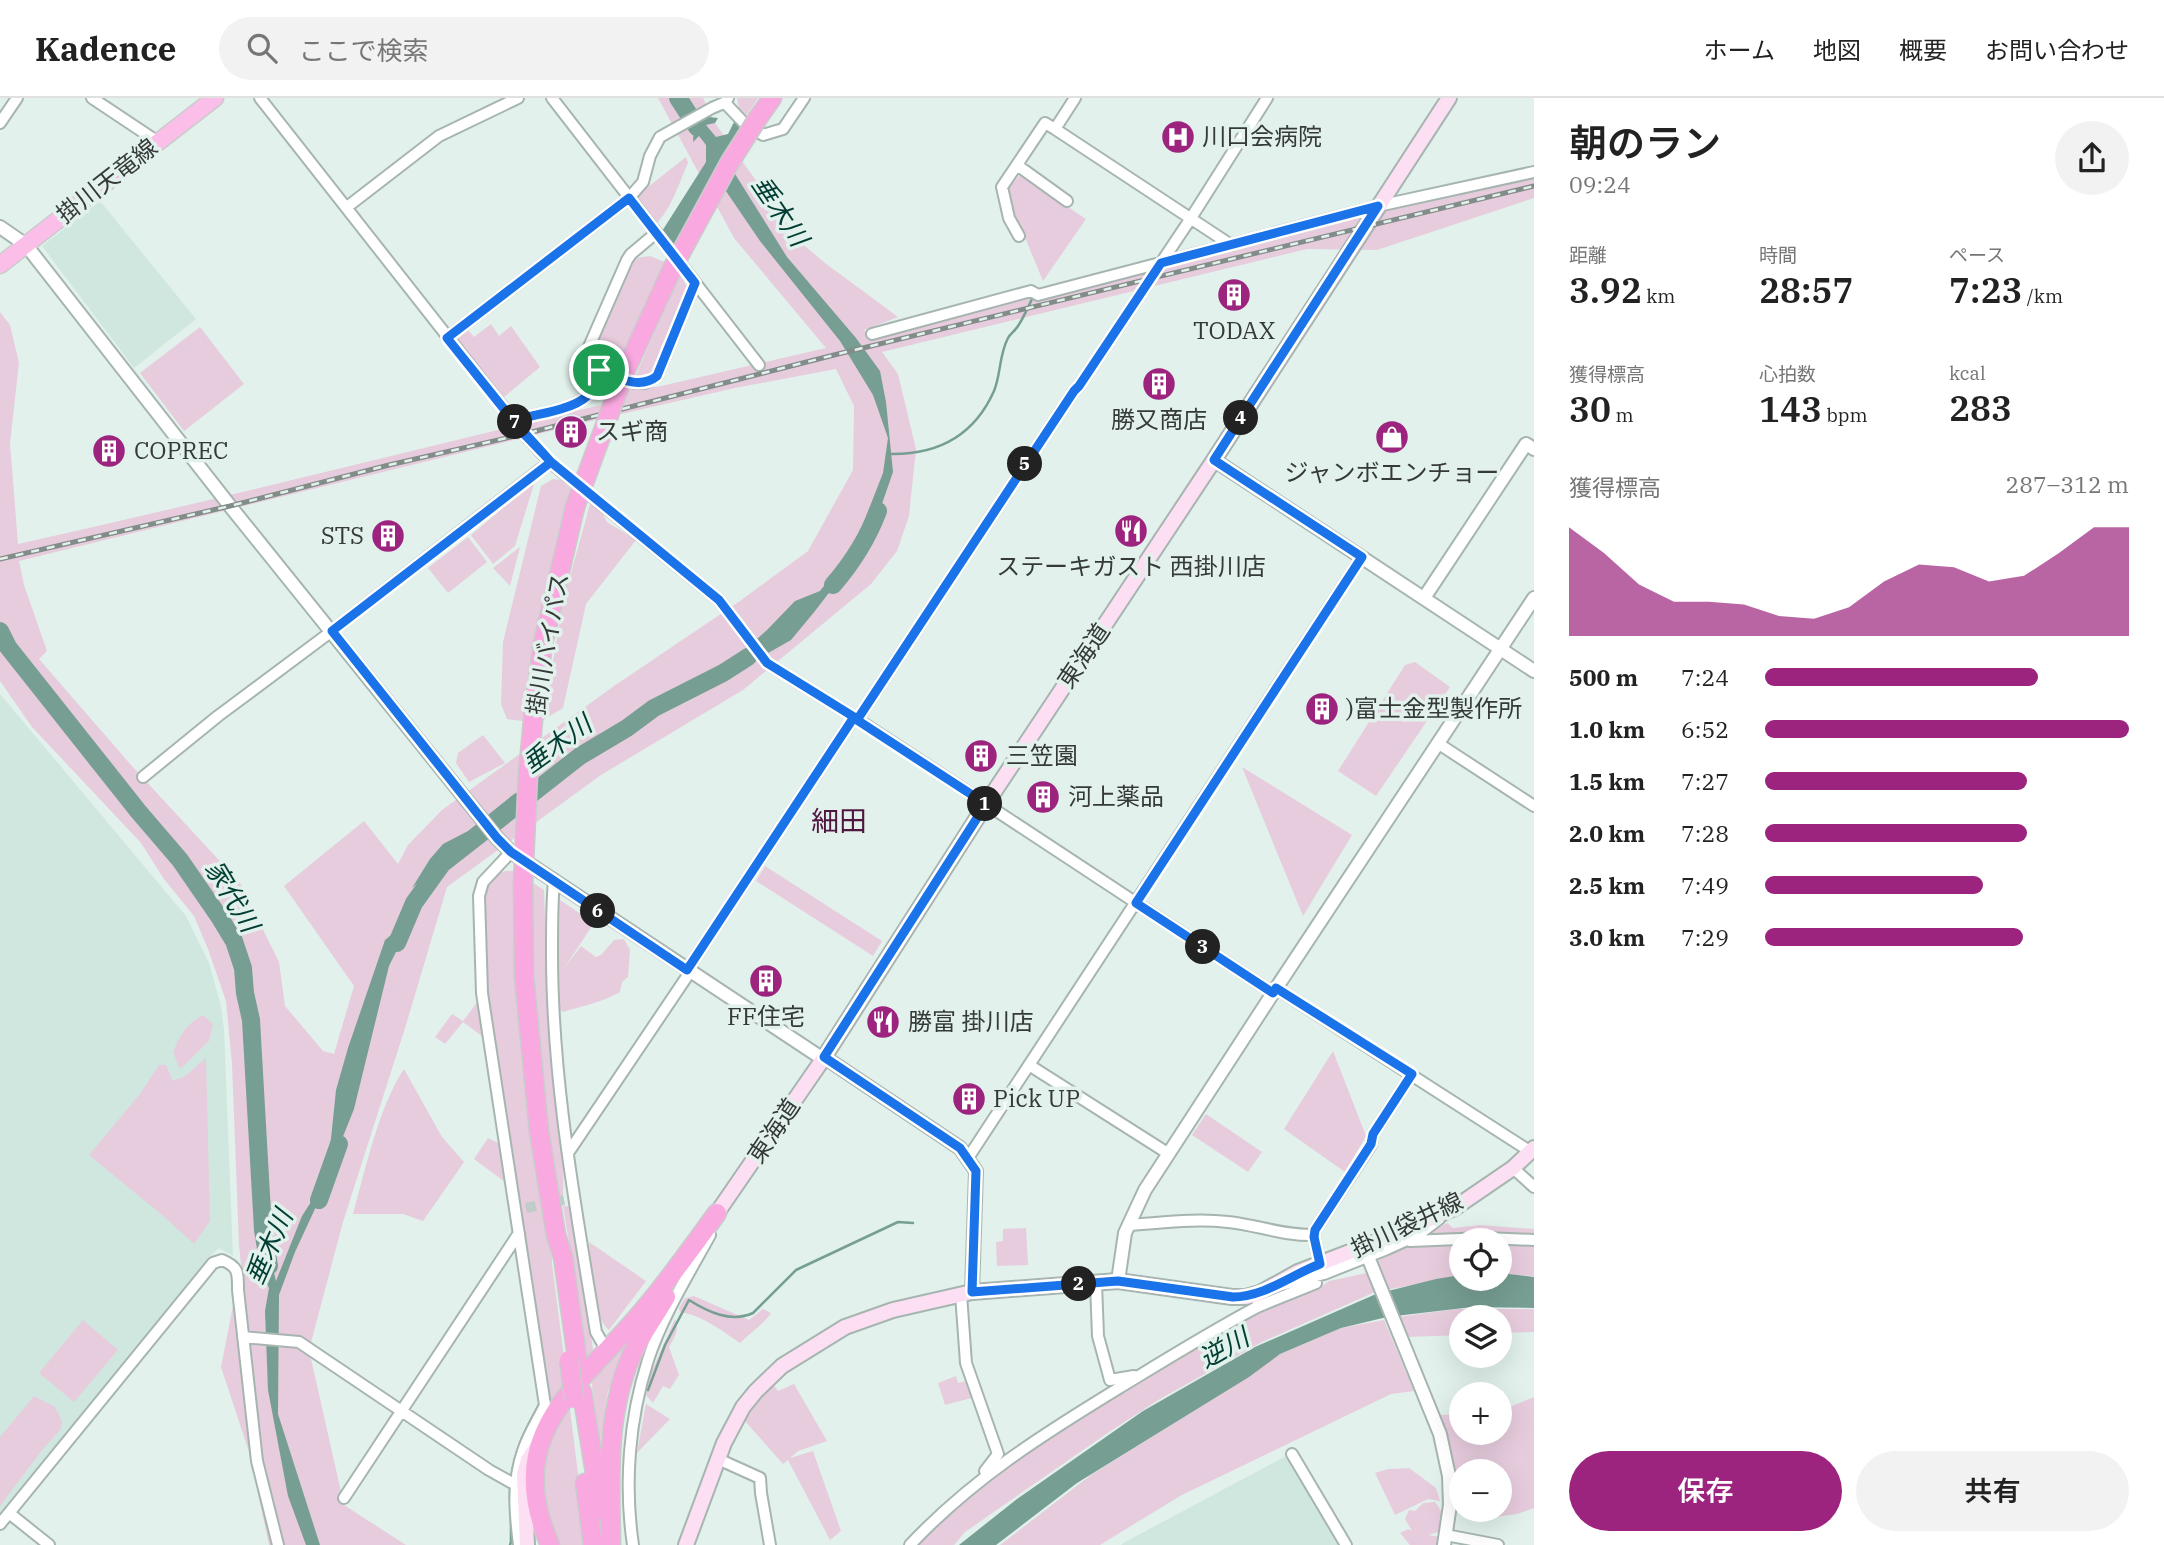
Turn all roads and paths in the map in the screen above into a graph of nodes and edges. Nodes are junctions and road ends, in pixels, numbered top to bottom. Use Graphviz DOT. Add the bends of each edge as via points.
graph roads {
  1 [pos="92,98"];
  2 [pos="215,98"];
  3 [pos="260,98"];
  4 [pos="518,98"];
  5 [pos="552,98"];
  6 [pos="772,98"];
  7 [pos="804,98"];
  8 [pos="1075,98"];
  9 [pos="1267,98"];
  10 [pos="1449,98"];
  11 [pos="0,100"];
  12 [pos="726,100"];
  13 [pos="14,103"];
  14 [pos="0,123"];
  15 [pos="1055,129"];
  16 [pos="158,142"];
  17 [pos="1017,165"];
  18 [pos="1534,172"];
  19 [pos="629,198"];
  20 [pos="1067,201"];
  21 [pos="1378,206"];
  22 [pos="347,207"];
  23 [pos="1191,218"];
  24 [pos="0,226"];
  25 [pos="656,233"];
  26 [pos="1019,236"];
  27 [pos="26,244"];
  28 [pos="1231,244"];
  29 [pos="1161,263"];
  30 [pos="0,265"];
  31 [pos="695,283"];
  32 [pos="872,334"];
  33 [pos="447,338"];
  34 [pos="759,365"];
  35 [pos="599,370"];
  36 [pos="513,420"];
  37 [pos="1534,449"];
  38 [pos="1214,460"];
  39 [pos="551,462"];
  40 [pos="1362,557"];
  41 [pos="1424,598"];
  42 [pos="1534,598"];
  43 [pos="332,631"];
  44 [pos="1500,649"];
  45 [pos="1534,671"];
  46 [pos="855,718"];
  47 [pos="1439,744"];
  48 [pos="143,778"];
  49 [pos="986,804"];
  50 [pos="1534,806"];
  51 [pos="511,852"];
  52 [pos="554,881"];
  53 [pos="1136,903"];
  54 [pos="689,971"];
  55 [pos="1274,990"];
  56 [pos="824,1058"];
  57 [pos="1030,1065"];
  58 [pos="1412,1074"];
  59 [pos="1532,1150"];
  60 [pos="568,1153"];
  61 [pos="1168,1154"];
  62 [pos="968,1157"];
  63 [pos="1513,1168"];
  64 [pos="1534,1187"];
  65 [pos="734,1189"];
  66 [pos="1455,1207"];
  67 [pos="717,1213"];
  68 [pos="1129,1225"];
  69 [pos="519,1233"];
  70 [pos="1314,1235"];
  71 [pos="1534,1240"];
  72 [pos="1404,1242"];
  73 [pos="1369,1261"];
  74 [pos="1322,1269"];
  75 [pos="1118,1281"];
  76 [pos="1096,1283"];
  77 [pos="967,1293"];
  78 [pos="1261,1296"];
  79 [pos="243,1337"];
  80 [pos="607,1351"];
  81 [pos="1140,1375"];
  82 [pos="578,1396"];
  83 [pos="401,1411"];
  84 [pos="540,1440"];
  85 [pos="1292,1454"];
  86 [pos="718,1459"];
  87 [pos="975,1484"];
  88 [pos="516,1485"];
  89 [pos="344,1498"];
  90 [pos="9,1513"];
  91 [pos="0,1524"];
  92 [pos="1445,1540"];
  93 [pos="49,1545"];
  94 [pos="278,1545"];
  95 [pos="519,1545"];
  96 [pos="527,1545"];
  97 [pos="550,1545"];
  98 [pos="593,1545"];
  99 [pos="609,1545"];
  100 [pos="633,1545"];
  101 [pos="686,1545"];
  102 [pos="770,1545"];
  103 [pos="910,1545"];
  104 [pos="1346,1545"];
  105 [pos="1498,1545"];
  1 -- 16 [label="street"];
  2 -- 16 [label="main road, 掛川天竜線"];
  3 -- 22 [label="street"];
  4 -- 22 [label="street" via="439,136"];
  5 -- 19 [label="street"];
  6 -- 82 [label="highway, 掛川バイパス, bridge" via="730,162 672,269 624,374 576,507 543,644 528,775 524,976 539,1131 563,1257"];
  7 -- 12 [label="street" via="783,129 763,135 746,125"];
  8 -- 15 [label="street"];
  9 -- 23 [label="street"];
  10 -- 21 [label="main road, 東海道"];
  11 -- 13 [label="street"];
  12 -- 19 [label="street" via="660,138 643,182"];
  13 -- 14 [label="street"];
  15 -- 17 [label="street" via="1045,123"];
  15 -- 23 [label="street"];
  16 -- 27 [label="main road, 掛川天竜線"];
  17 -- 20 [label="street"];
  17 -- 26 [label="street" via="1002,187 1009,218"];
  18 -- 21 [label="street"];
  19 -- 25 [label="street"];
  19 -- 33 [label="street"];
  21 -- 28 [label="street"];
  21 -- 38 [label="main road, 東海道"];
  22 -- 33 [label="street"];
  23 -- 28 [label="street"];
  23 -- 29 [label="street"];
  24 -- 27 [label="street"];
  25 -- 31 [label="street"];
  25 -- 35 [label="street" via="627,260 588,349"];
  27 -- 30 [label="main road, 掛川天竜線"];
  27 -- 43 [label="street"];
  28 -- 29 [label="street"];
  29 -- 32 [label="street" via="1038,295 1031,291"];
  29 -- 46 [label="street"];
  31 -- 34 [label="street"];
  31 -- 35 [label="street" via="657,376 635,383"];
  33 -- 36 [label="street"];
  35 -- 36 [label="street" via="589,394 581,400"];
  36 -- 39 [label="street"];
  37 -- 41 [label="street" via="1526,444"];
  38 -- 40 [label="street"];
  38 -- 49 [label="main road, 東海道"];
  39 -- 43 [label="street"];
  39 -- 46 [label="street" via="719,600 767,663"];
  40 -- 41 [label="street"];
  40 -- 53 [label="street"];
  41 -- 44 [label="street"];
  42 -- 44 [label="street"];
  43 -- 48 [label="street"];
  43 -- 51 [label="street"];
  44 -- 45 [label="street"];
  44 -- 47 [label="street"];
  46 -- 49 [label="street"];
  46 -- 54 [label="street"];
  47 -- 50 [label="street"];
  47 -- 55 [label="street"];
  49 -- 53 [label="street"];
  49 -- 56 [label="main road, 東海道"];
  51 -- 52 [label="street"];
  51 -- 69 [label="street" via="482,882 478,912 482,993 521,1209"];
  52 -- 54 [label="street"];
  52 -- 60 [label="street" via="555,1048"];
  53 -- 55 [label="street"];
  53 -- 57 [label="street"];
  54 -- 56 [label="street"];
  54 -- 60 [label="street"];
  55 -- 58 [label="street"];
  55 -- 61 [label="street"];
  56 -- 62 [label="street"];
  56 -- 65 [label="main road, 東海道"];
  57 -- 61 [label="street"];
  57 -- 62 [label="street"];
  58 -- 59 [label="street"];
  58 -- 70 [label="street"];
  59 -- 63 [label="main road, 掛川袋井線"];
  60 -- 80 [label="street" via="569,1199 596,1332"];
  61 -- 68 [label="street"];
  62 -- 77 [label="street" via="976,1171"];
  63 -- 64 [label="street"];
  63 -- 66 [label="main road, 掛川袋井線"];
  65 -- 67 [label="main road, 東海道"];
  65 -- 100 [label="street" via="648,1358 630,1450"];
  66 -- 72 [label="street"];
  66 -- 74 [label="main road, 掛川袋井線"];
  67 -- 80 [label="highway"];
  67 -- 99 [label="highway" via="635,1349 618,1398 609,1462"];
  68 -- 70 [label="street" via="1204,1220"];
  68 -- 75 [label="street"];
  69 -- 83 [label="street"];
  69 -- 88 [label="street" via="545,1405 524,1448"];
  70 -- 74 [label="street"];
  71 -- 72 [label="street"];
  72 -- 73 [label="street"];
  73 -- 74 [label="street"];
  73 -- 92 [label="street" via="1440,1434 1450,1505"];
  74 -- 78 [label="main road, 掛川袋井線"];
  74 -- 78 [label="street" via="1318,1282"];
  75 -- 76 [label="main road, 掛川袋井線"];
  75 -- 78 [label="main road, 掛川袋井線" via="1233,1297"];
  76 -- 77 [label="main road, 掛川袋井線"];
  76 -- 81 [label="street" via="1098,1336 1110,1380"];
  77 -- 86 [label="main road, 掛川袋井線" via="872,1317 782,1366 743,1407"];
  77 -- 87 [label="street" via="966,1363 998,1454"];
  78 -- 81 [label="street"];
  79 -- 83 [label="street" via="299,1342"];
  79 -- 90 [label="street" via="238,1273 222,1260 213,1263"];
  79 -- 94 [label="street" via="257,1461"];
  80 -- 84 [label="highway" via="560,1406"];
  81 -- 87 [label="street"];
  82 -- 98 [label="highway"];
  82 -- 99 [label="highway"];
  83 -- 88 [label="street"];
  83 -- 89 [label="street"];
  84 -- 96 [label="main road" via="524,1474"];
  84 -- 97 [label="highway" via="534,1488"];
  85 -- 104 [label="street"];
  86 -- 101 [label="main road, 掛川袋井線"];
  86 -- 102 [label="street" via="760,1478"];
  87 -- 103 [label="street"];
  88 -- 95 [label="street"];
  90 -- 91 [label="street"];
  90 -- 93 [label="street"];
  92 -- 105 [label="street"];
}
